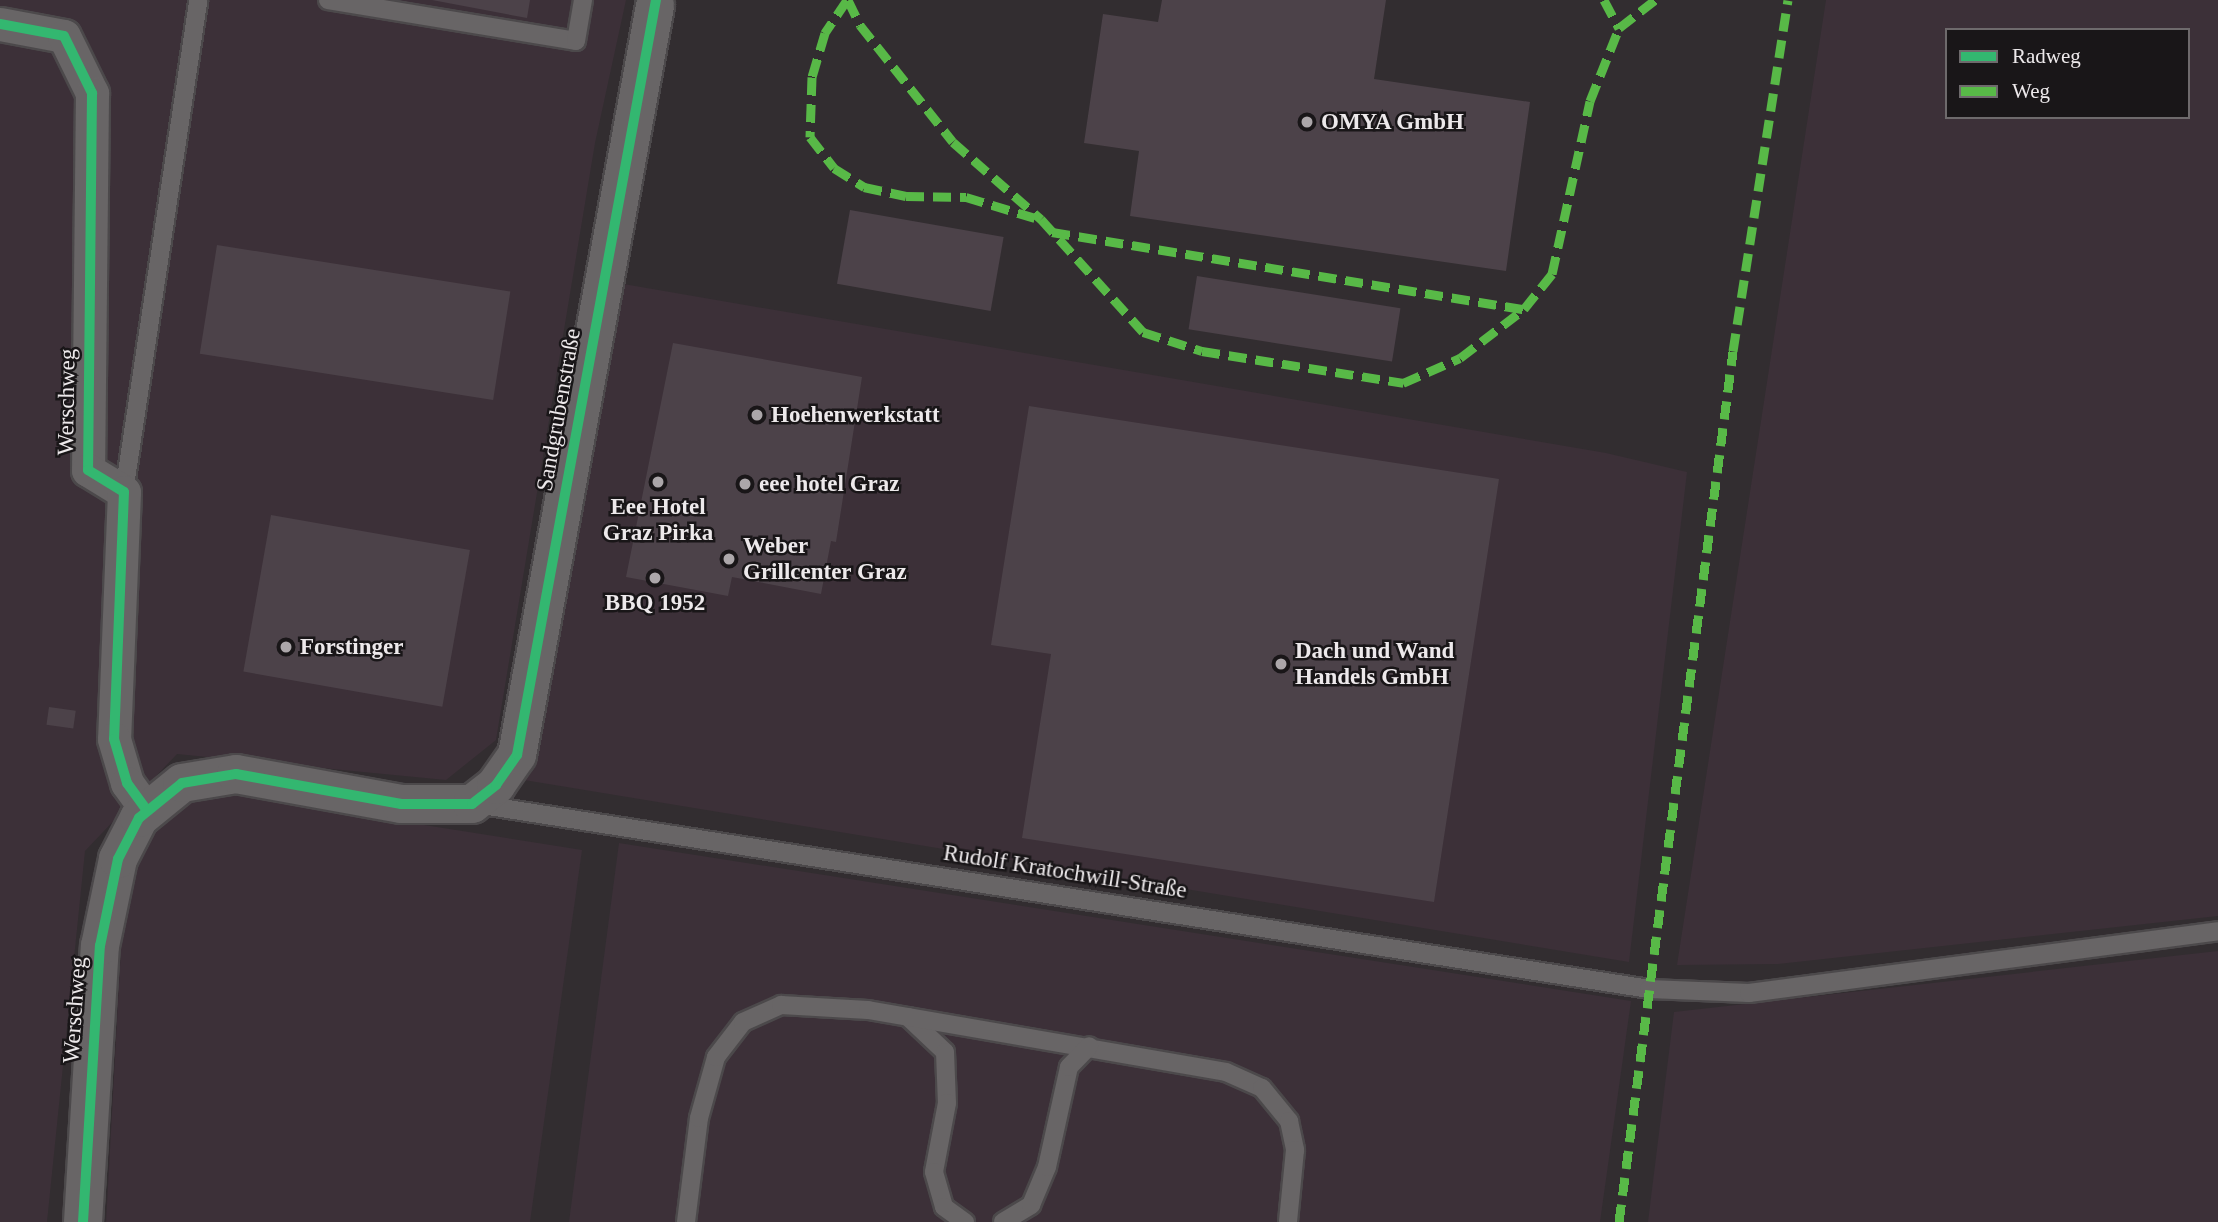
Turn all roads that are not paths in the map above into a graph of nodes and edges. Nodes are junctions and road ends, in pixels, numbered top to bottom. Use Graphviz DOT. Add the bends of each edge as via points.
graph roads {
  1 [pos="198,0"];
  2 [pos="328,0"];
  3 [pos="583,0"];
  4 [pos="655,3"];
  5 [pos="0,24"];
  6 [pos="124,492"];
  7 [pos="472,804"];
  8 [pos="147,810"];
  9 [pos="2218,931"];
  10 [pos="908,1017"];
  11 [pos="1089,1046"];
  12 [pos="83,1222"];
  13 [pos="685,1222"];
  14 [pos="965,1222"];
  15 [pos="1003,1222"];
  16 [pos="1288,1222"];
  1 -- 6 [label="lane"];
  2 -- 3 [label="lane" via="576,41"];
  4 -- 7 [label="street, Sandgrubenstraße" via="517,755 496,785"];
  5 -- 6 [label="street, Werschweg" via="64,36 92,93 88,470"];
  6 -- 8 [label="street" via="114,739 127,783"];
  7 -- 8 [label="street, Werschweg" via="401,804 236,774 182,783"];
  7 -- 9 [label="lane, Rudolf Kratochwill-Straße" via="1649,989 1749,993"];
  8 -- 12 [label="street, Werschweg" via="118,859 107,899"];
  10 -- 11 [label="lane"];
  10 -- 13 [label="lane" via="781,1004 743,1022 716,1057 699,1118"];
  10 -- 14 [label="lane" via="946,1052 947,1102 934,1172 944,1207"];
  11 -- 15 [label="lane" via="1069,1067 1047,1167 1031,1205"];
  11 -- 16 [label="lane" via="1226,1072 1262,1088 1289,1121 1294,1150"];
}
